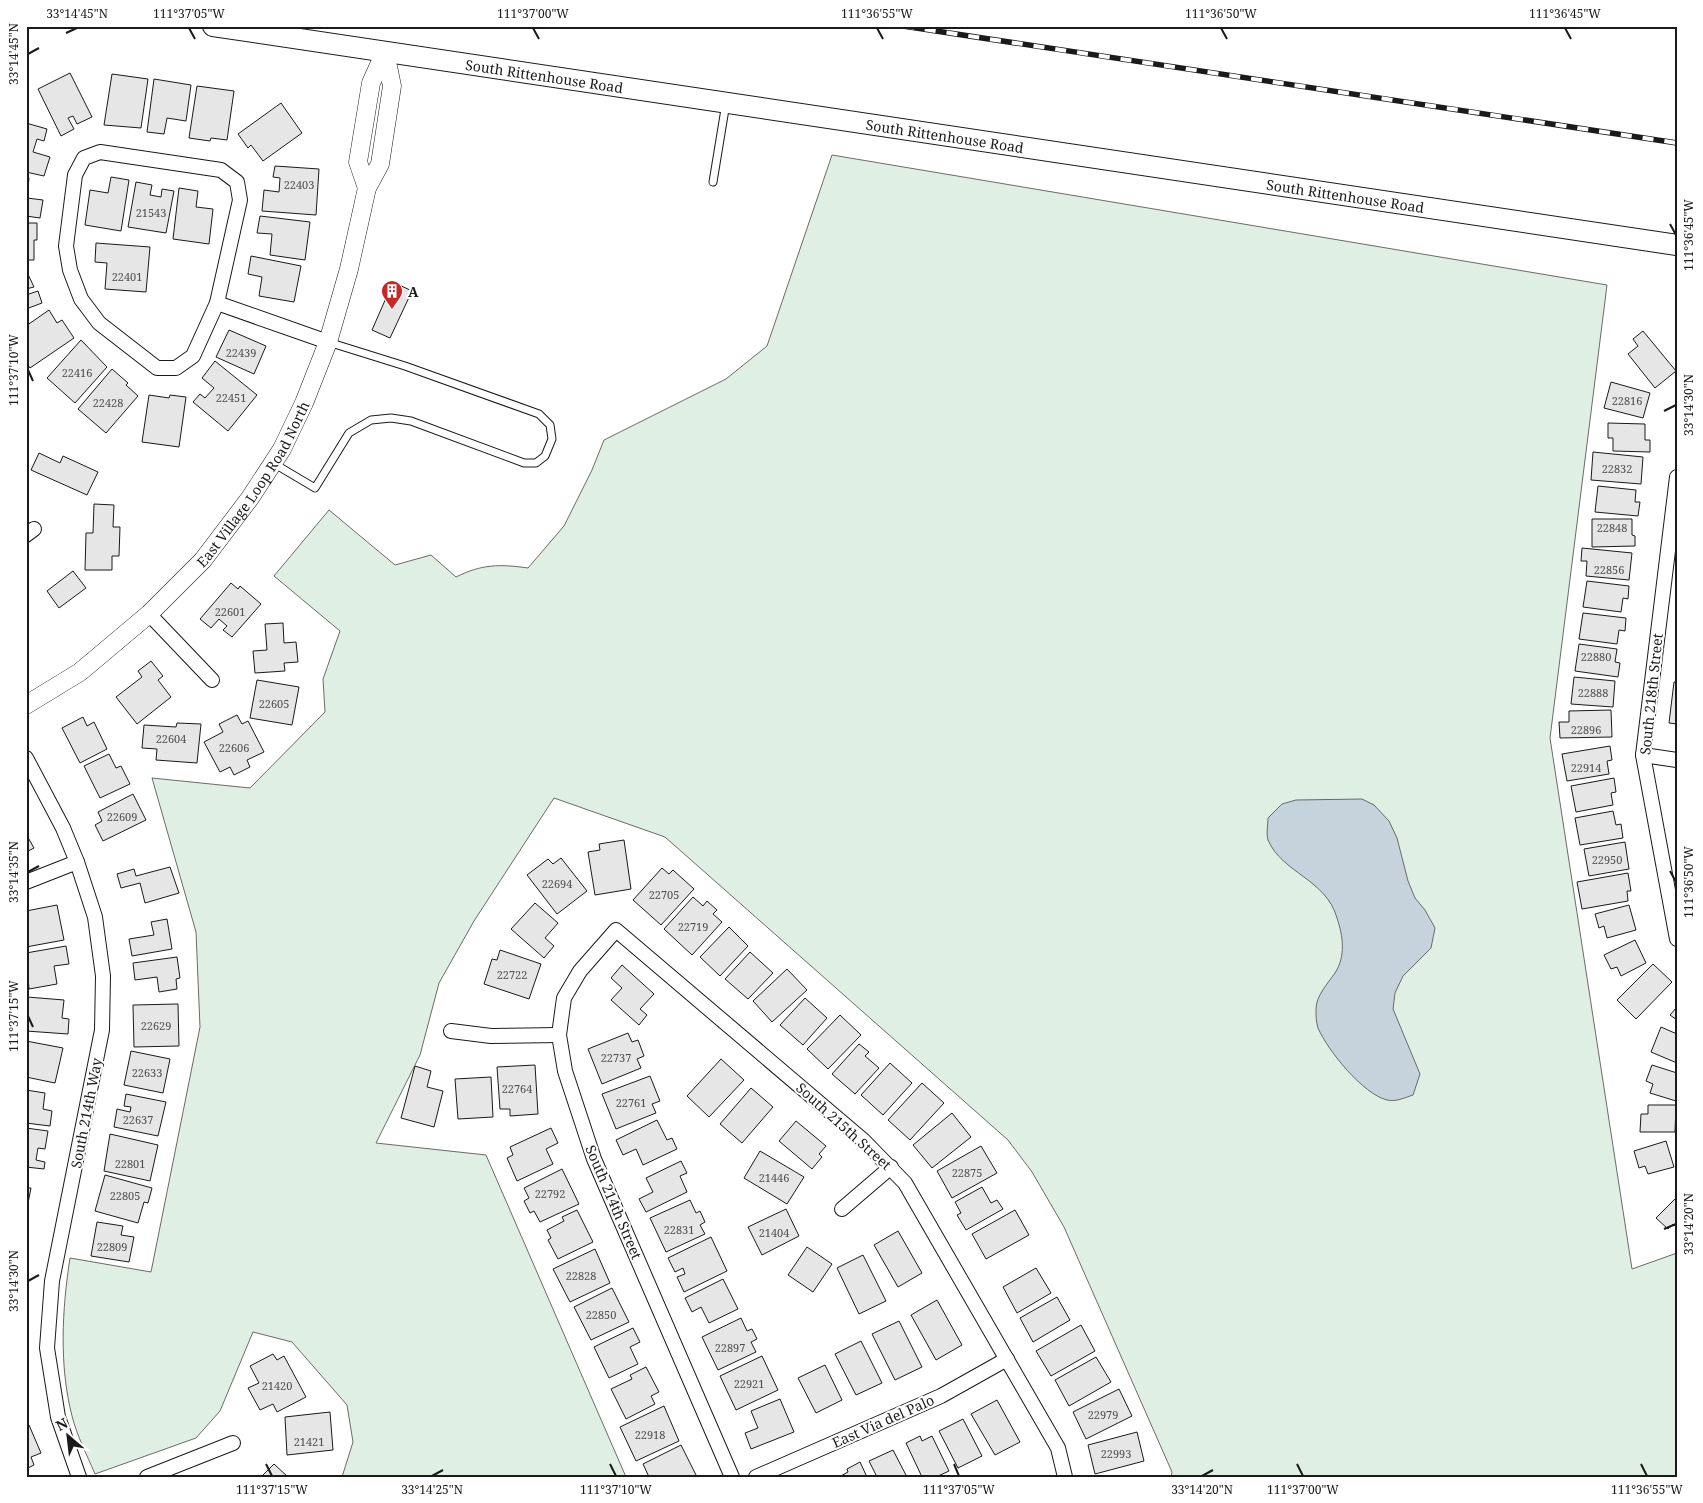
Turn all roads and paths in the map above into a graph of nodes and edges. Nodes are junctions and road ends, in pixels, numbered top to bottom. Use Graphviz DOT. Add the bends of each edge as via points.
graph roads {
  1 [pos="213,26"];
  2 [pos="385,52"];
  3 [pos="726,102"];
  4 [pos="713,182"];
  5 [pos="1677,244"];
  6 [pos="217,303"];
  7 [pos="328,342"];
  8 [pos="273,462"];
  9 [pos="1677,477"];
  10 [pos="1670,578"];
  11 [pos="149,614"];
  12 [pos="212,680"];
  13 [pos="26,705"];
  14 [pos="1643,755"];
  15 [pos="26,758"];
  16 [pos="1677,760"];
  17 [pos="77,862"];
  18 [pos="26,882"];
  19 [pos="616,930"];
  20 [pos="1677,940"];
  21 [pos="451,1031"];
  22 [pos="559,1035"];
  23 [pos="891,1167"];
  24 [pos="842,1209"];
  25 [pos="1007,1359"];
  26 [pos="233,1443"];
  27 [pos="79,1477"];
  28 [pos="146,1477"];
  29 [pos="732,1477"];
  30 [pos="756,1477"];
  31 [pos="1065,1477"];
  1 -- 2 [label="main road, South Rittenhouse Road"];
  2 -- 3 [label="main road, South Rittenhouse Road"];
  2 -- 7 [label="street, East Village Loop Road North" via="392,86 380,164 367,188"];
  3 -- 4 [label="lane"];
  3 -- 5 [label="main road, South Rittenhouse Road"];
  6 -- 6 [label="street" via="240,200 237,182 221,170 100,152 84,158 75,175 66,246 70,270 81,299 99,323 157,368 176,368 193,356"];
  6 -- 7 [label="street"];
  7 -- 8 [label="street, East Village Loop Road North" via="304,403"];
  7 -- 8 [label="lane" via="539,414 550,425 552,439 545,456 536,463 524,462 411,421 391,418 371,420 349,433 315,488"];
  8 -- 11 [label="street, East Village Loop Road North" via="203,560"];
  9 -- 10 [label="street, South 218th Street"];
  10 -- 14 [label="street, South 218th Street"];
  11 -- 12 [label="street"];
  11 -- 13 [label="street, East Village Loop Road North" via="80,672"];
  14 -- 16 [label="street"];
  14 -- 20 [label="street, South 218th Street"];
  15 -- 17 [label="street, South 214th Way"];
  17 -- 18 [label="street"];
  17 -- 27 [label="street, South 214th Way" via="95,917 103,976 102,1030 52,1281 47,1348 58,1417"];
  19 -- 22 [label="street, South 214th Street" via="580,971 564,998"];
  19 -- 23 [label="street, South 215th Street"];
  21 -- 22 [label="street" via="491,1036"];
  22 -- 29 [label="street, South 214th Street" via="565,1071 594,1159"];
  23 -- 24 [label="street"];
  23 -- 25 [label="street, South 215th Street" via="916,1201"];
  25 -- 30 [label="street, East Via del Palo" via="941,1396"];
  25 -- 31 [label="street, South 215th Street" via="1058,1448"];
  26 -- 28 [label="street"];
}
